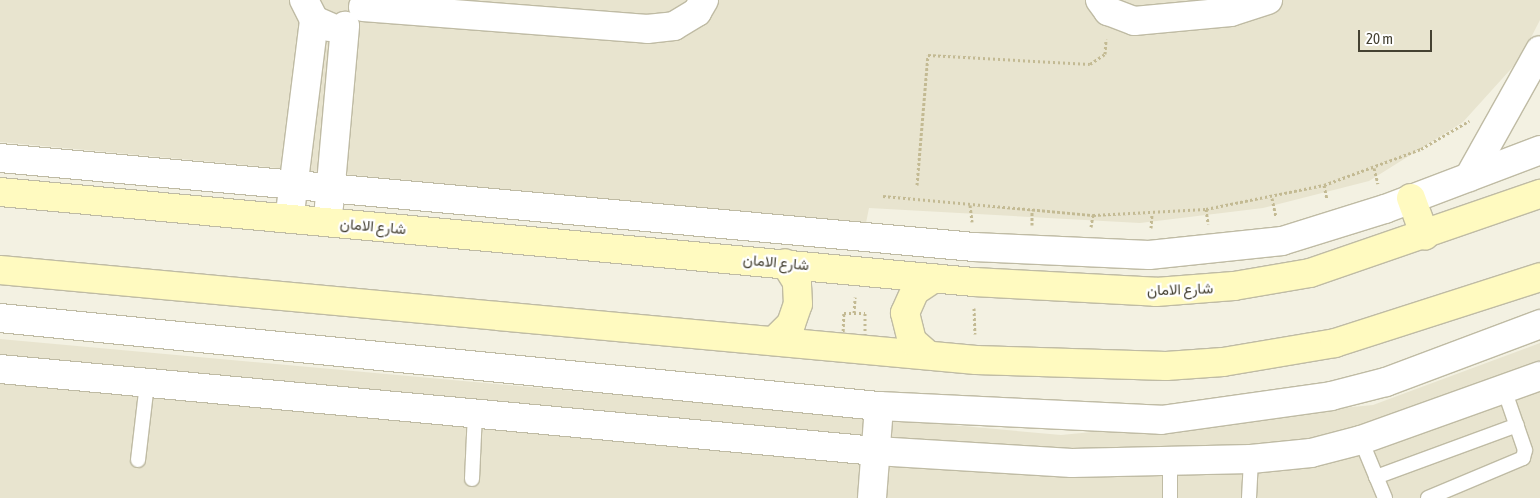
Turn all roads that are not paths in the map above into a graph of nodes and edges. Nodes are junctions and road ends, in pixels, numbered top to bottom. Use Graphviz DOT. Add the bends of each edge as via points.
graph roads {
  1 [pos="296,0"];
  2 [pos="704,0"];
  3 [pos="1268,0"];
  4 [pos="1104,5"];
  5 [pos="307,7"];
  6 [pos="357,11"];
  7 [pos="1540,50"];
  8 [pos="1540,150"];
  9 [pos="0,158"];
  10 [pos="1469,177"];
  11 [pos="294,186"];
  12 [pos="330,189"];
  13 [pos="0,192"];
  14 [pos="1540,194"];
  15 [pos="1411,198"];
  16 [pos="289,218"];
  17 [pos="327,222"];
  18 [pos="1425,236"];
  19 [pos="785,263"];
  20 [pos="0,270"];
  21 [pos="1540,277"];
  22 [pos="934,278"];
  23 [pos="0,318"];
  24 [pos="1540,324"];
  25 [pos="776,339"];
  26 [pos="926,354"];
  27 [pos="0,369"];
  28 [pos="1540,376"];
  29 [pos="148,383"];
  30 [pos="1504,389"];
  31 [pos="879,406"];
  32 [pos="475,413"];
  33 [pos="1517,425"];
  34 [pos="1361,440"];
  35 [pos="876,451"];
  36 [pos="1251,459"];
  37 [pos="138,460"];
  38 [pos="1170,462"];
  39 [pos="1376,477"];
  40 [pos="472,478"];
  41 [pos="872,498"];
  42 [pos="1170,498"];
  43 [pos="1249,498"];
  44 [pos="1384,498"];
  45 [pos="1428,498"];
  1 -- 5 [label="street"];
  2 -- 6 [label="street" via="697,12 674,26 647,29"];
  3 -- 4 [label="street" via="1231,12 1134,21"];
  5 -- 6 [label="street" via="335,28"];
  5 -- 11 [label="street"];
  6 -- 12 [label="street"];
  7 -- 10 [label="street"];
  8 -- 10 [label="street"];
  9 -- 11 [label="street"];
  10 -- 15 [label="street"];
  11 -- 12 [label="street"];
  11 -- 16 [label="street"];
  12 -- 15 [label="street" via="974,247 1149,255 1282,241"];
  12 -- 17 [label="street"];
  13 -- 16 [label="street, شارع الامان"];
  14 -- 18 [label="street, شارع الامان"];
  15 -- 18 [label="street"];
  16 -- 17 [label="street, شارع الامان"];
  17 -- 19 [label="street, شارع الامان"];
  18 -- 22 [label="street, شارع الامان" via="1310,273 1195,290 1156,292"];
  19 -- 22 [label="street, شارع الامان"];
  19 -- 25 [label="street" via="797,282 798,304 791,324"];
  20 -- 25 [label="street"];
  21 -- 26 [label="street" via="1390,328 1289,352 1223,362 1166,366"];
  22 -- 26 [label="street" via="915,291 905,313 912,341"];
  23 -- 31 [label="street"];
  24 -- 31 [label="street" via="1386,382 1218,415 1161,420"];
  25 -- 26 [label="street"];
  27 -- 29 [label="street"];
  28 -- 30 [label="street"];
  29 -- 32 [label="street"];
  29 -- 37 [label="lane"];
  30 -- 33 [label="lane"];
  30 -- 34 [label="street"];
  31 -- 35 [label="street"];
  32 -- 35 [label="street"];
  32 -- 40 [label="lane"];
  33 -- 39 [label="lane"];
  33 -- 45 [label="lane" via="1525,450 1517,464"];
  34 -- 36 [label="street" via="1311,453"];
  34 -- 39 [label="lane"];
  35 -- 38 [label="street" via="1072,463"];
  35 -- 41 [label="street"];
  36 -- 38 [label="street"];
  36 -- 43 [label="lane"];
  38 -- 42 [label="lane"];
  39 -- 44 [label="lane"];
}
